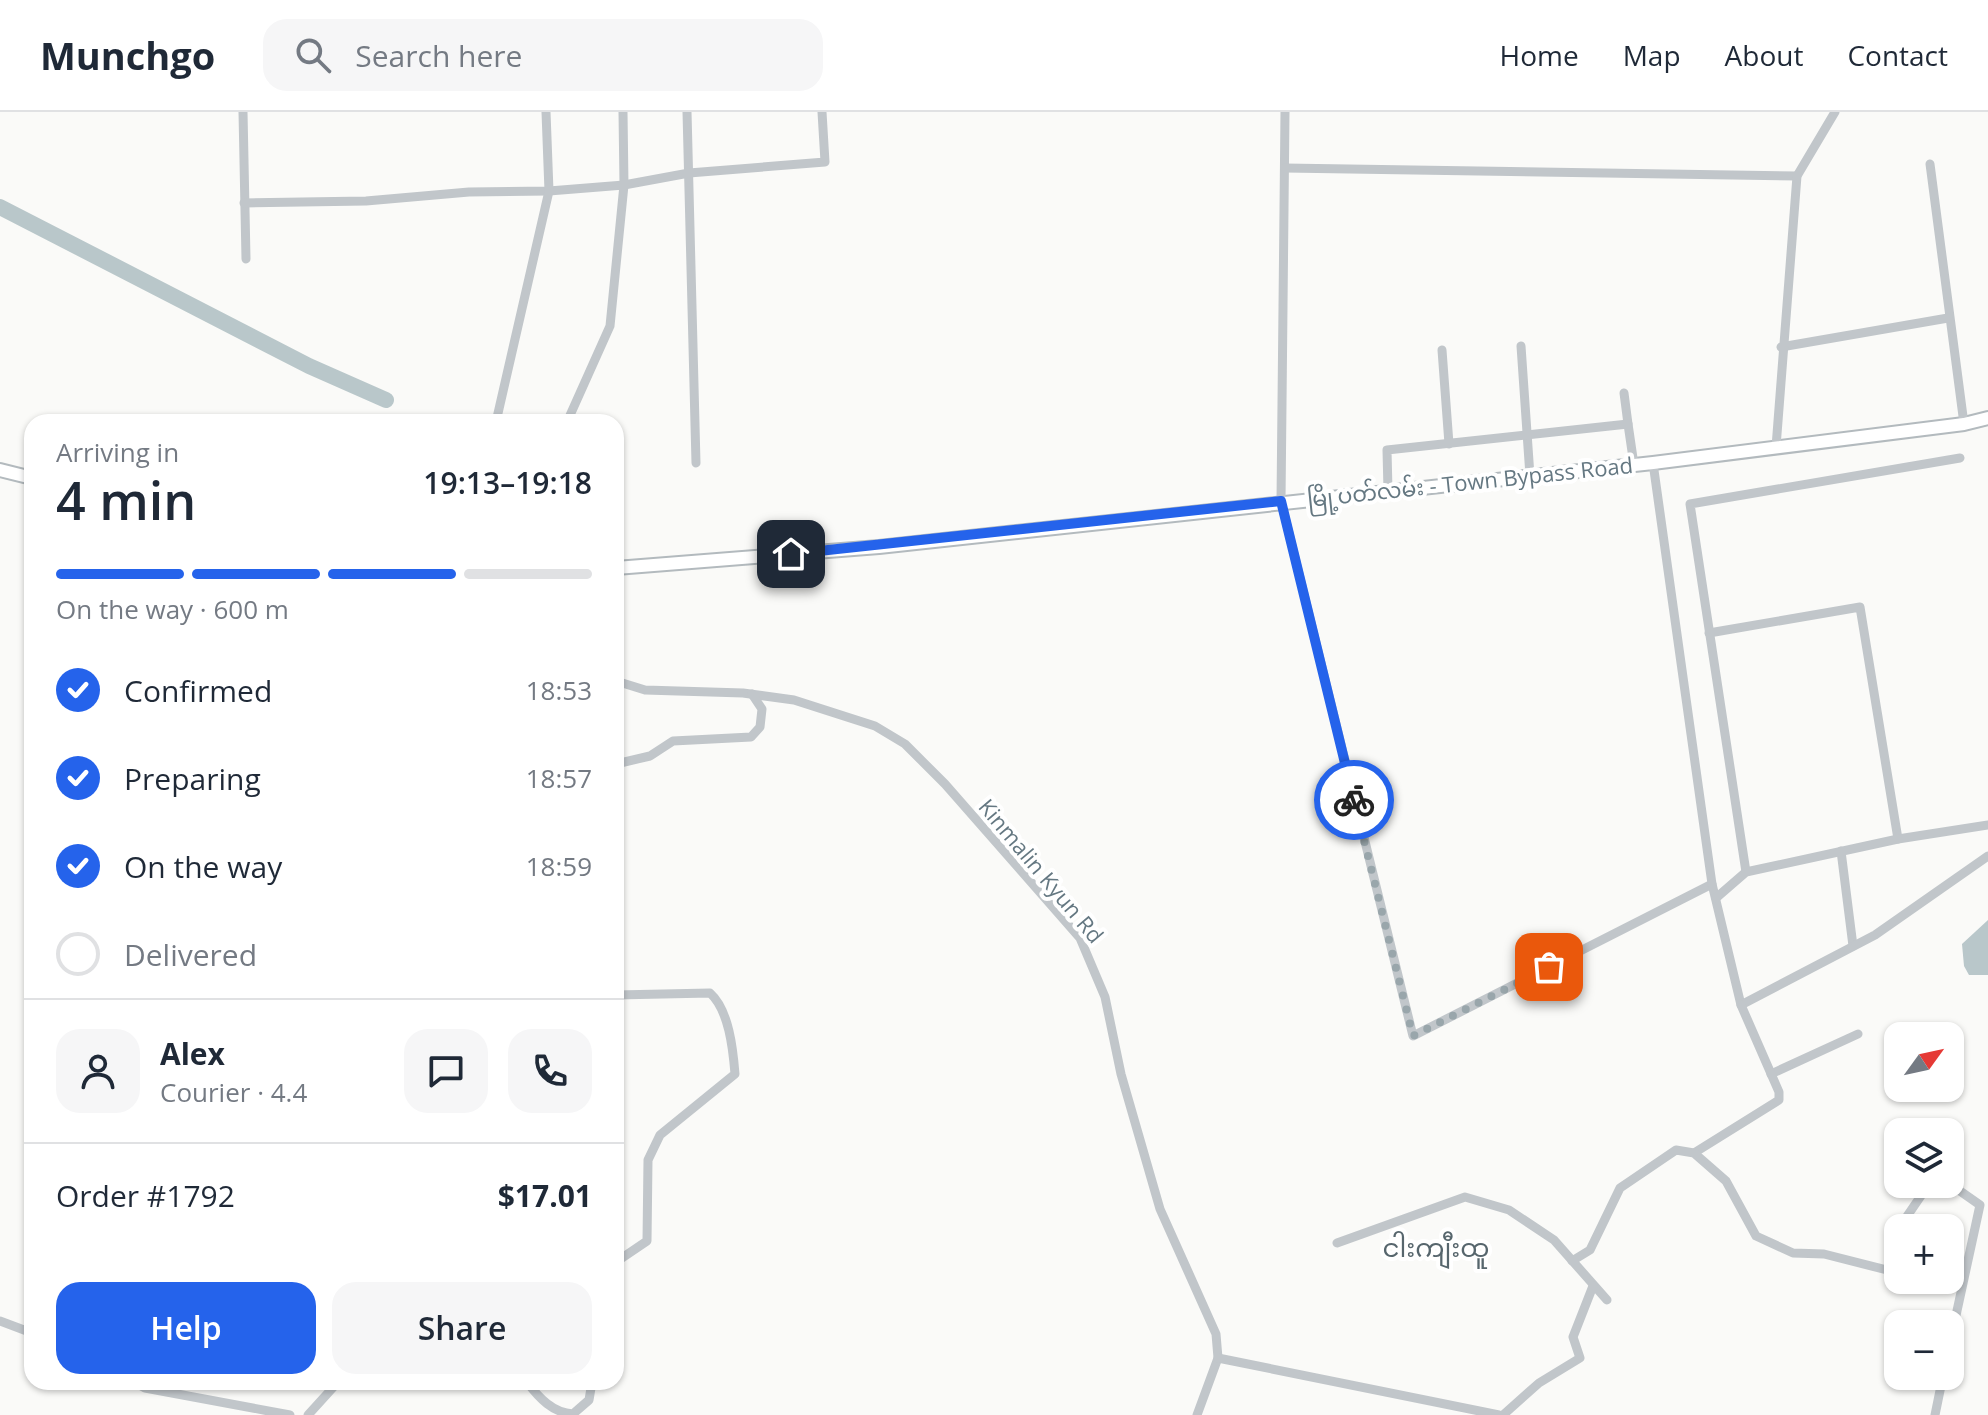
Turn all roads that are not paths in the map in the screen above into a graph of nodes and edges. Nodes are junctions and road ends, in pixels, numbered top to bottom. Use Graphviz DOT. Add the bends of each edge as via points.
graph roads {
  1 [pos="243,112"];
  2 [pos="546,112"];
  3 [pos="623,112"];
  4 [pos="687,112"];
  5 [pos="822,112"];
  6 [pos="1285,112"];
  7 [pos="1835,112"];
  8 [pos="1930,164"];
  9 [pos="1285,168"];
  10 [pos="689,173"];
  11 [pos="1797,176"];
  12 [pos="624,185"];
  13 [pos="549,191"];
  14 [pos="244,203"];
  15 [pos="246,259"];
  16 [pos="1948,318"];
  17 [pos="1521,346"];
  18 [pos="1781,347"];
  19 [pos="1442,350"];
  20 [pos="1624,393"];
  21 [pos="498,414"];
  22 [pos="571,414"];
  23 [pos="1988,418"];
  24 [pos="1628,424"];
  25 [pos="1964,424"];
  26 [pos="1526,435"];
  27 [pos="1449,444"];
  28 [pos="1776,447"];
  29 [pos="1960,458"];
  30 [pos="696,463"];
  31 [pos="1653,463"];
  32 [pos="1634,465"];
  33 [pos="0,470"];
  34 [pos="24,476"];
  35 [pos="1530,476"];
  36 [pos="1388,491"];
  37 [pos="1281,501"];
  38 [pos="624,567"];
  39 [pos="1709,633"];
  40 [pos="624,683"];
  41 [pos="752,694"];
  42 [pos="624,762"];
  43 [pos="1988,825"];
  44 [pos="1898,839"];
  45 [pos="1841,851"];
  46 [pos="1988,856"];
  47 [pos="1746,872"];
  48 [pos="1712,884"];
  49 [pos="1716,898"];
  50 [pos="1853,946"];
  51 [pos="624,995"];
  52 [pos="1741,1005"];
  53 [pos="1858,1034"];
  54 [pos="1771,1074"];
  55 [pos="1694,1153"];
  56 [pos="1964,1194"];
  57 [pos="1337,1243"];
  58 [pos="624,1257"];
  59 [pos="1572,1261"];
  60 [pos="1884,1269"];
  61 [pos="1593,1286"];
  62 [pos="1607,1300"];
  63 [pos="1957,1310"];
  64 [pos="0,1321"];
  65 [pos="24,1330"];
  66 [pos="1218,1358"];
  67 [pos="156,1390"];
  68 [pos="331,1390"];
  69 [pos="533,1390"];
  70 [pos="591,1390"];
  71 [pos="1940,1390"];
  72 [pos="290,1415"];
  73 [pos="308,1415"];
  74 [pos="1197,1415"];
  75 [pos="1501,1415"];
  76 [pos="1935,1415"];
  1 -- 14 [label="street"];
  2 -- 13 [label="street"];
  3 -- 12 [label="street"];
  4 -- 10 [label="street"];
  5 -- 10 [label="street" via="825,162"];
  6 -- 9 [label="street"];
  7 -- 11 [label="street"];
  8 -- 16 [label="street"];
  9 -- 11 [label="street"];
  9 -- 37 [label="street"];
  10 -- 12 [label="street"];
  10 -- 30 [label="street"];
  11 -- 18 [label="street"];
  12 -- 13 [label="street"];
  12 -- 22 [label="street" via="610,326"];
  13 -- 14 [label="street"];
  13 -- 21 [label="street"];
  14 -- 15 [label="street"];
  16 -- 18 [label="street"];
  16 -- 25 [label="street"];
  17 -- 26 [label="street"];
  18 -- 28 [label="street"];
  19 -- 27 [label="street"];
  20 -- 24 [label="street"];
  23 -- 25 [label="main road, မြို့ပတ်လမ်း - Town Bypass Road"];
  24 -- 26 [label="street"];
  24 -- 32 [label="street"];
  25 -- 28 [label="main road, မြို့ပတ်လမ်း - Town Bypass Road"];
  26 -- 27 [label="street"];
  26 -- 35 [label="street"];
  27 -- 36 [label="street" via="1387,450"];
  28 -- 31 [label="main road, မြို့ပတ်လမ်း - Town Bypass Road"];
  29 -- 39 [label="street" via="1690,504"];
  31 -- 32 [label="main road, မြို့ပတ်လမ်း - Town Bypass Road"];
  31 -- 48 [label="street"];
  32 -- 35 [label="main road, မြို့ပတ်လမ်း - Town Bypass Road"];
  33 -- 34 [label="main road"];
  35 -- 36 [label="main road, မြို့ပတ်လမ်း - Town Bypass Road"];
  36 -- 37 [label="main road, မြို့ပတ်လမ်း - Town Bypass Road"];
  37 -- 38 [label="main road, မြို့ပတ်လမ်း - Town Bypass Road" via="879,547"];
  37 -- 48 [label="street" via="1413,1036"];
  39 -- 44 [label="street" via="1860,607"];
  39 -- 47 [label="street"];
  40 -- 41 [label="street, Kinmalin Kyun Rd" via="645,690"];
  41 -- 42 [label="street" via="762,709 760,727 751,737 673,741 650,756"];
  41 -- 66 [label="street, Kinmalin Kyun Rd" via="794,700 875,726 905,744 1080,938 1105,997 1160,1209 1216,1334"];
  43 -- 44 [label="street"];
  44 -- 45 [label="street"];
  45 -- 47 [label="street"];
  45 -- 50 [label="street"];
  46 -- 50 [label="street"];
  47 -- 49 [label="street"];
  48 -- 49 [label="street"];
  49 -- 52 [label="street"];
  50 -- 52 [label="street"];
  51 -- 58 [label="street" via="710,993 732,1045 735,1074 660,1135 648,1160 647,1241"];
  52 -- 54 [label="street"];
  53 -- 54 [label="street"];
  54 -- 55 [label="street" via="1779,1100"];
  55 -- 59 [label="street" via="1676,1150 1620,1188 1590,1250"];
  55 -- 60 [label="street" via="1726,1181 1756,1236 1793,1253 1824,1254"];
  56 -- 63 [label="street" via="1980,1205"];
  57 -- 59 [label="street" via="1465,1197 1509,1210 1554,1240"];
  59 -- 61 [label="street"];
  61 -- 62 [label="street"];
  61 -- 75 [label="street" via="1573,1337 1580,1358"];
  64 -- 65 [label="street"];
  66 -- 74 [label="street"];
  66 -- 75 [label="street"];
  67 -- 72 [label="street"];
  68 -- 73 [label="street"];
  69 -- 70 [label="street" via="561,1414 573,1414 589,1400"];
  71 -- 76 [label="street"];
}
